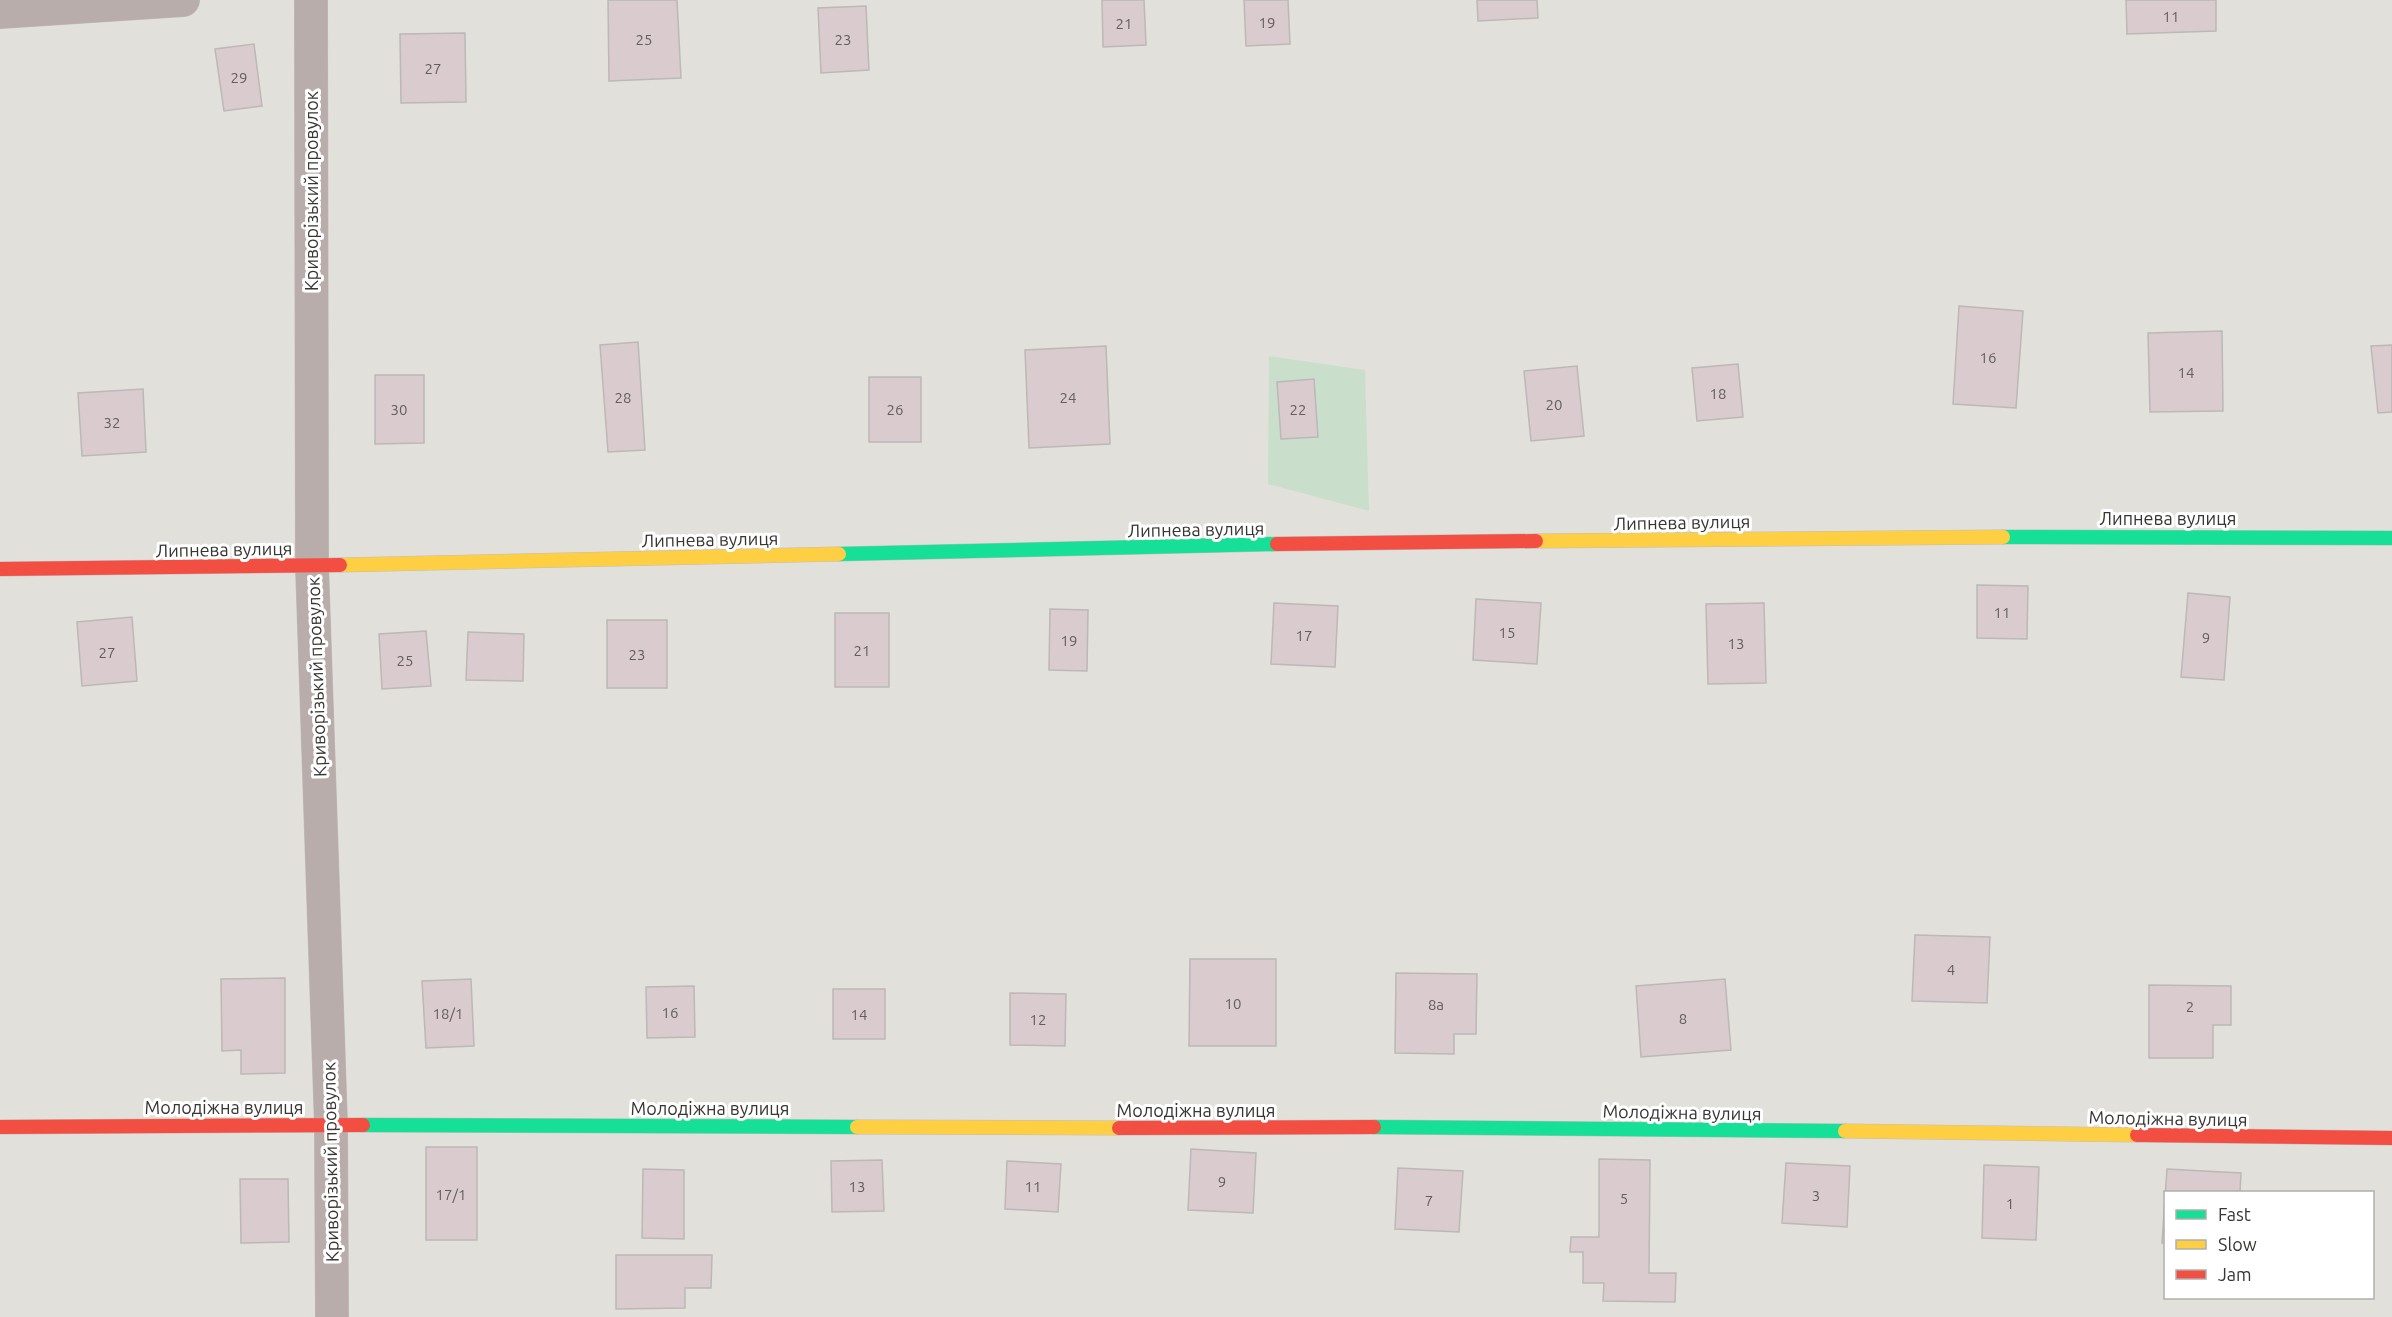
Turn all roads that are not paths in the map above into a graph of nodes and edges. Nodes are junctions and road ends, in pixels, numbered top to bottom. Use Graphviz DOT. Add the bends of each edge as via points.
graph roads {
  1 [pos="183,0"];
  2 [pos="311,0"];
  3 [pos="0,12"];
  4 [pos="2392,538"];
  5 [pos="312,566"];
  6 [pos="0,569"];
  7 [pos="331,1125"];
  8 [pos="0,1127"];
  9 [pos="2392,1138"];
  10 [pos="332,1317"];
  1 -- 3 [label="street"];
  2 -- 5 [label="street, Криворізький провулок"];
  4 -- 5 [label="street, Липнева вулиця" via="2013,535 1299,544"];
  5 -- 6 [label="street, Липнева вулиця"];
  5 -- 7 [label="street, Криворізький провулок"];
  7 -- 8 [label="street, Молодіжна вулиця"];
  7 -- 9 [label="street, Молодіжна вулиця" via="1512,1127"];
  7 -- 10 [label="street, Криворізький провулок"];
}
